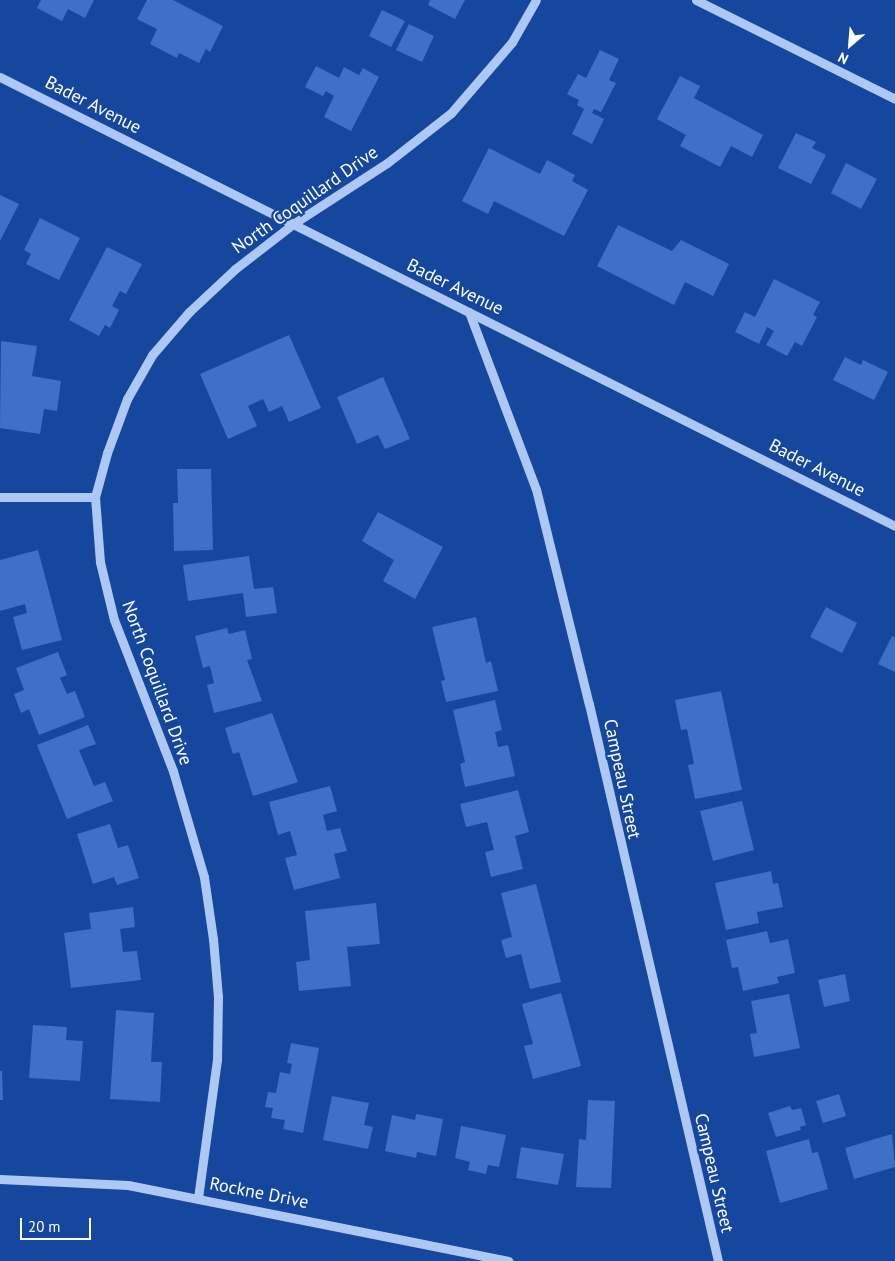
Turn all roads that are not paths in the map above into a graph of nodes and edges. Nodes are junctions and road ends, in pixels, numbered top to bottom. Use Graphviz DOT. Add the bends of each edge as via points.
graph roads {
  1 [pos="536,0"];
  2 [pos="696,0"];
  3 [pos="0,77"];
  4 [pos="895,99"];
  5 [pos="292,224"];
  6 [pos="469,312"];
  7 [pos="0,497"];
  8 [pos="95,497"];
  9 [pos="895,526"];
  10 [pos="0,1179"];
  11 [pos="198,1198"];
  12 [pos="508,1261"];
  13 [pos="718,1261"];
  1 -- 5 [label="street, North Coquillard Drive" via="512,42 451,113 388,163"];
  2 -- 4 [label="street"];
  3 -- 5 [label="street, Bader Avenue"];
  5 -- 6 [label="street, Bader Avenue"];
  5 -- 8 [label="street, North Coquillard Drive" via="235,269 189,312 152,355 127,399"];
  6 -- 9 [label="street, Bader Avenue"];
  6 -- 13 [label="street, Campeau Street" via="536,489"];
  7 -- 8 [label="street"];
  8 -- 11 [label="street, North Coquillard Drive" via="100,562 114,620 173,771 204,877 212,930 218,997 217,1060"];
  10 -- 11 [label="street, Rockne Drive" via="128,1185"];
  11 -- 12 [label="street, Rockne Drive"];
}
